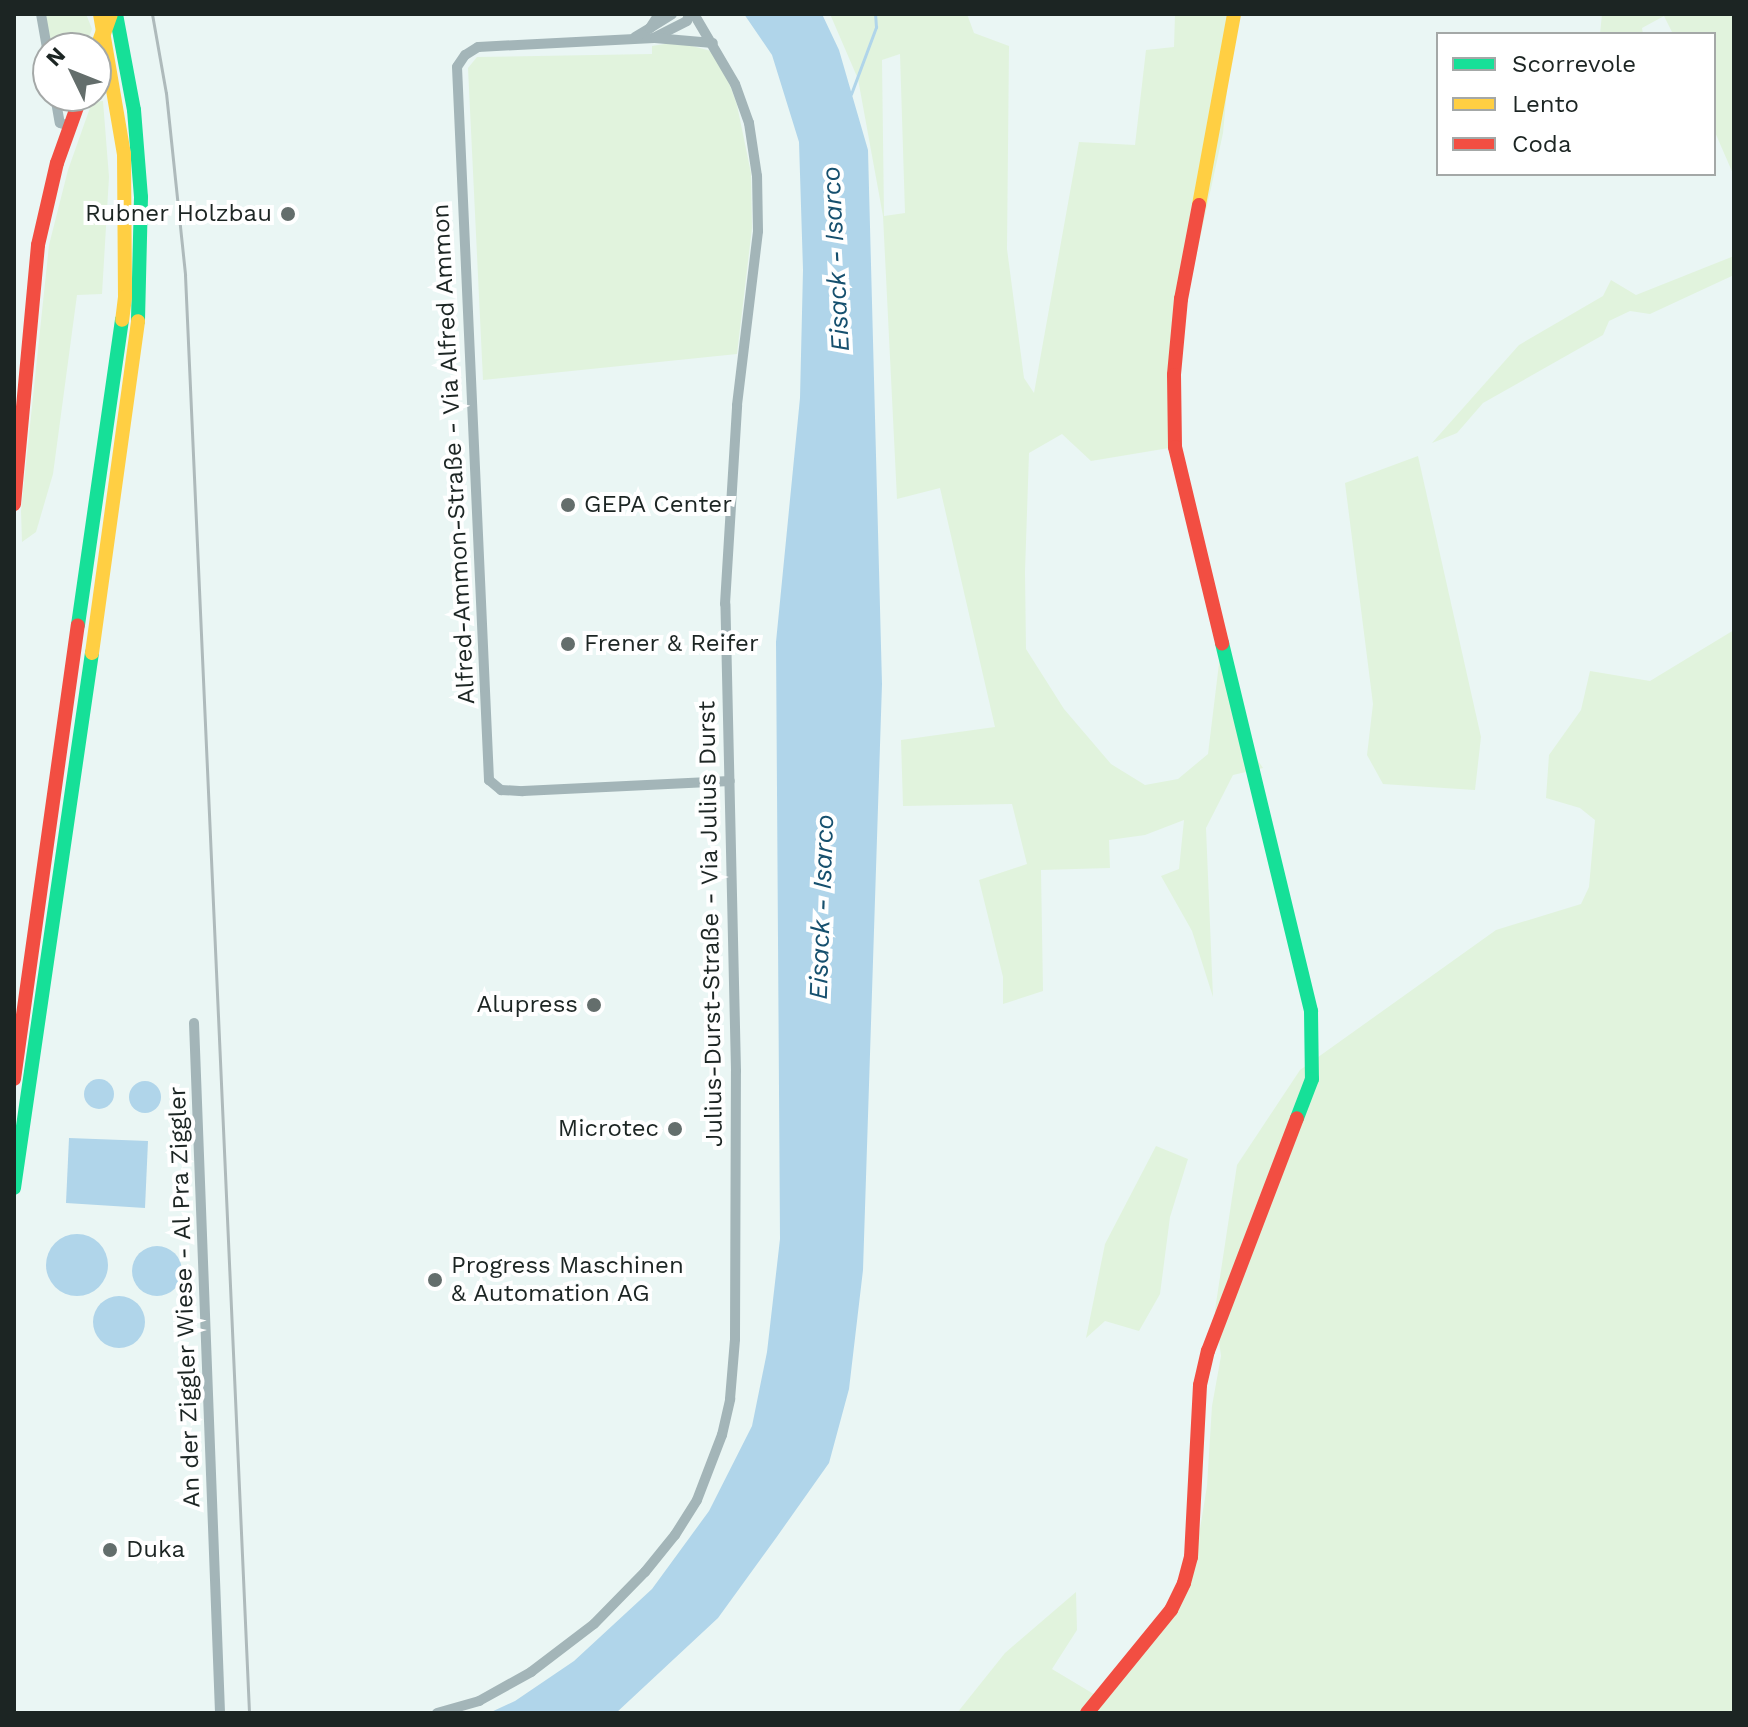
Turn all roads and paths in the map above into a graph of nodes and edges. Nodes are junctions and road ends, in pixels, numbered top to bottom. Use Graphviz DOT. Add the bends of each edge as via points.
graph roads {
  1 [pos="100,14"];
  2 [pos="113,14"];
  3 [pos="659,14"];
  4 [pos="672,14"];
  5 [pos="691,14"];
  6 [pos="1234,14"];
  7 [pos="652,33"];
  8 [pos="713,43"];
  9 [pos="58,112"];
  10 [pos="75,112"];
  11 [pos="70,126"];
  12 [pos="14,504"];
  13 [pos="730,781"];
  14 [pos="194,1023"];
  15 [pos="14,1079"];
  16 [pos="14,1188"];
  17 [pos="220,1713"];
  18 [pos="437,1713"];
  19 [pos="1087,1713"];
  1 -- 15 [label="main road" via="124,154 125,297"];
  2 -- 16 [label="main road" via="129,78 140,167 137,342"];
  3 -- 7 [label="street, Alfred-Ammon-Straße - Via Alfred Ammon"];
  4 -- 7 [label="street, Alfred-Ammon-Straße - Via Alfred Ammon"];
  5 -- 7 [label="street, Alfred-Ammon-Straße - Via Alfred Ammon" via="687,21"];
  5 -- 8 [label="street, Julius-Durst-Straße - Via Julius Durst"];
  6 -- 19 [label="main road" via="1181,299 1175,344 1175,447 1311,1011 1312,1079 1208,1351 1200,1385 1191,1557 1184,1583 1155,1631"];
  7 -- 8 [label="street"];
  7 -- 13 [label="street, Alfred-Ammon-Straße - Via Alfred Ammon" via="478,47 457,67 489,780 501,790 523,791"];
  8 -- 13 [label="street, Julius-Durst-Straße - Via Julius Durst" via="749,123 757,176 758,231 730,498 725,604"];
  9 -- 11 [label="street" via="60,123"];
  10 -- 11 [label="main road"];
  11 -- 12 [label="main road" via="38,245"];
  13 -- 18 [label="street, Julius-Durst-Straße - Via Julius Durst" via="735,1339 722,1435 697,1500 675,1535 594,1624 504,1689"];
  14 -- 17 [label="street, An der Ziggler Wiese - Al Pra Ziggler"];
}
